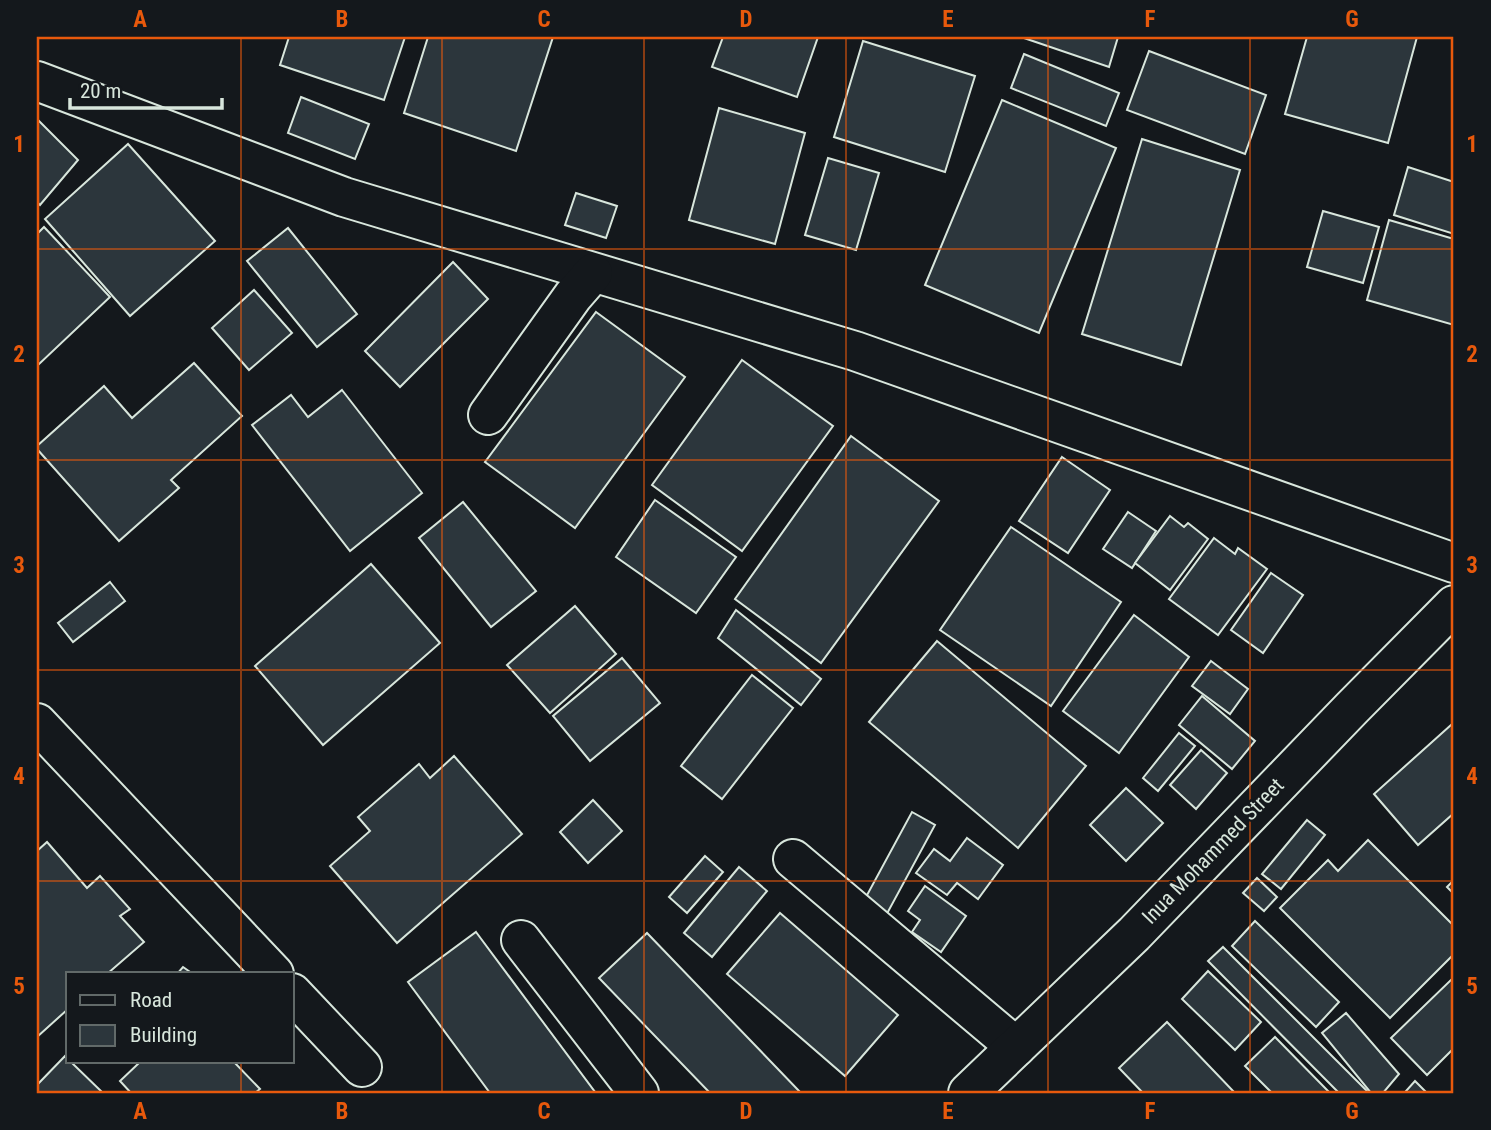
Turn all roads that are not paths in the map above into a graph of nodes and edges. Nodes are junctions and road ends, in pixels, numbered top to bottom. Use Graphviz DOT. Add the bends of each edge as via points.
graph roads {
  1 [pos="37,81"];
  2 [pos="593,273"];
  3 [pos="488,415"];
  4 [pos="1454,563"];
  5 [pos="1454,605"];
  6 [pos="37,723"];
  7 [pos="793,859"];
  8 [pos="521,940"];
  9 [pos="273,972"];
  10 [pos="294,995"];
  11 [pos="1016,1047"];
  12 [pos="362,1067"];
  13 [pos="974,1091"];
  14 [pos="639,1093"];
  1 -- 2 [label="street" via="344,197"];
  2 -- 3 [label="street"];
  2 -- 4 [label="street" via="855,351"];
  5 -- 11 [label="street, Inua Mohammed Street" via="1134,934"];
  6 -- 9 [label="street"];
  7 -- 11 [label="street"];
  8 -- 14 [label="street"];
  10 -- 12 [label="street"];
  11 -- 13 [label="street, Inua Mohammed Street"];
}
